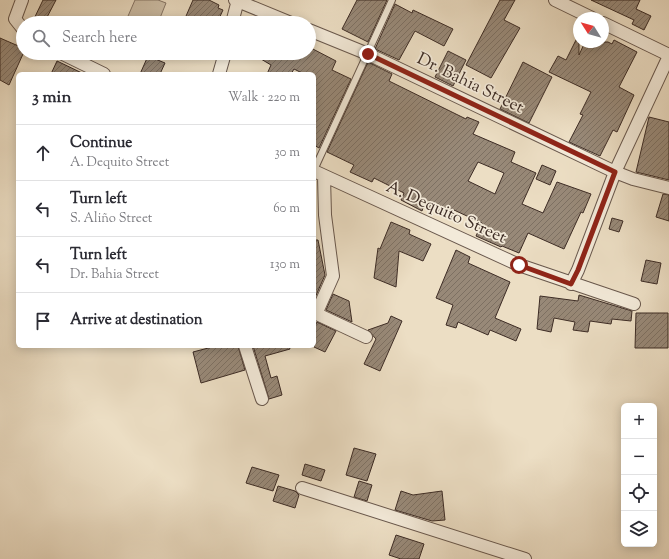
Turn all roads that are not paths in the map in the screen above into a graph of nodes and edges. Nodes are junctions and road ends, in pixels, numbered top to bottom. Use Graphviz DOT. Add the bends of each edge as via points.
graph roads {
  1 [pos="22,0"];
  2 [pos="237,0"];
  3 [pos="392,0"];
  4 [pos="555,0"];
  5 [pos="580,12"];
  6 [pos="16,16"];
  7 [pos="234,16"];
  8 [pos="275,16"];
  9 [pos="609,26"];
  10 [pos="316,33"];
  11 [pos="368,54"];
  12 [pos="669,55"];
  13 [pos="75,60"];
  14 [pos="223,60"];
  15 [pos="100,72"];
  16 [pos="220,72"];
  17 [pos="615,172"];
  18 [pos="317,173"];
  19 [pos="669,188"];
  20 [pos="571,284"];
  21 [pos="634,304"];
  22 [pos="366,337"];
  23 [pos="246,348"];
  24 [pos="262,399"];
  25 [pos="302,488"];
  26 [pos="525,559"];
  1 -- 6 [label="street"];
  2 -- 7 [label="street"];
  2 -- 8 [label="street"];
  3 -- 11 [label="lane"];
  4 -- 5 [label="street"];
  9 -- 12 [label="street"];
  10 -- 11 [label="street, Dr. Bahia Street"];
  11 -- 17 [label="street, Dr. Bahia Street"];
  11 -- 18 [label="lane"];
  12 -- 17 [label="street"];
  13 -- 15 [label="street"];
  14 -- 16 [label="street"];
  17 -- 19 [label="street, Dr. Bahia Street"];
  17 -- 20 [label="street"];
  18 -- 20 [label="street, A. Dequito Street" via="519,265"];
  18 -- 22 [label="street" via="326,215 333,276 317,312"];
  20 -- 21 [label="street, A. Dequito Street"];
  23 -- 24 [label="street"];
  25 -- 26 [label="street"];
}
